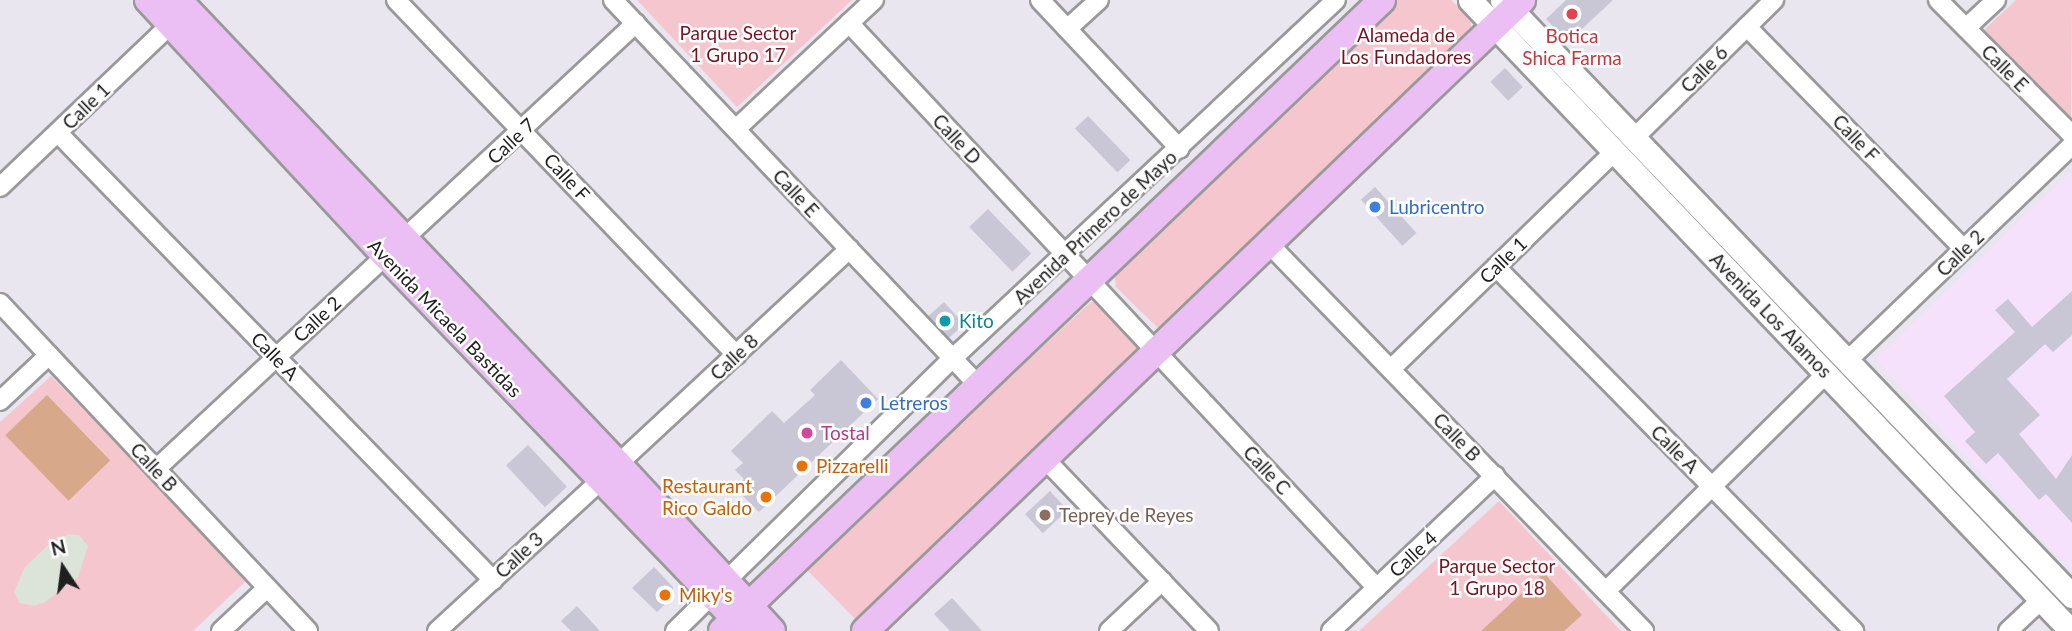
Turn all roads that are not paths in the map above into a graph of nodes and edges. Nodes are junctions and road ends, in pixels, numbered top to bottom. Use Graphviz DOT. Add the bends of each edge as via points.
graph roads {
  1 [pos="148,0"];
  2 [pos="396,0"];
  3 [pos="613,0"];
  4 [pos="874,0"];
  5 [pos="1040,0"];
  6 [pos="1099,0"];
  7 [pos="1336,0"];
  8 [pos="1382,0"];
  9 [pos="1469,0"];
  10 [pos="1774,0"];
  11 [pos="1938,0"];
  12 [pos="1996,0"];
  13 [pos="186,9"];
  14 [pos="1508,9"];
  15 [pos="635,23"];
  16 [pos="849,23"];
  17 [pos="1747,27"];
  18 [pos="1966,28"];
  19 [pos="1068,29"];
  20 [pos="736,129"];
  21 [pos="523,130"];
  22 [pos="58,132"];
  23 [pos="2072,135"];
  24 [pos="1634,138"];
  25 [pos="2072,145"];
  26 [pos="1180,149"];
  27 [pos="1615,151"];
  28 [pos="0,187"];
  29 [pos="1269,244"];
  30 [pos="395,248"];
  31 [pos="849,249"];
  32 [pos="1964,249"];
  33 [pos="1066,254"];
  34 [pos="1496,267"];
  35 [pos="1089,279"];
  36 [pos="0,303"];
  37 [pos="1158,352"];
  38 [pos="49,355"];
  39 [pos="736,355"];
  40 [pos="276,357"];
  41 [pos="953,358"];
  42 [pos="1847,361"];
  43 [pos="1391,369"];
  44 [pos="1826,374"];
  45 [pos="978,385"];
  46 [pos="0,401"];
  47 [pos="1043,457"];
  48 [pos="156,469"];
  49 [pos="610,472"];
  50 [pos="1495,476"];
  51 [pos="1712,487"];
  52 [pos="493,580"];
  53 [pos="1162,581"];
  54 [pos="268,588"];
  55 [pos="720,588"];
  56 [pos="1377,588"];
  57 [pos="1606,591"];
  58 [pos="2072,596"];
  59 [pos="2041,600"];
  60 [pos="738,621"];
  61 [pos="221,631"];
  62 [pos="308,631"];
  63 [pos="437,631"];
  64 [pos="675,631"];
  65 [pos="772,631"];
  66 [pos="865,631"];
  67 [pos="1110,631"];
  68 [pos="1209,631"];
  69 [pos="1331,631"];
  70 [pos="1644,631"];
  71 [pos="1854,631"];
  72 [pos="2008,631"];
  73 [pos="2071,631"];
  1 -- 13 [label="main road, Avenida Micaela Bastidas"];
  2 -- 21 [label="street, Calle F"];
  3 -- 15 [label="street, Calle E"];
  4 -- 16 [label="street"];
  5 -- 19 [label="street"];
  6 -- 19 [label="street"];
  7 -- 26 [label="street, Avenida Primero de Mayo"];
  8 -- 35 [label="main road, Avenida Primero de Mayo"];
  9 -- 14 [label="street, Avenida Los Alamos"];
  10 -- 17 [label="street, Calle 6"];
  11 -- 18 [label="street, Calle E"];
  12 -- 18 [label="street"];
  13 -- 22 [label="street, Calle 1"];
  13 -- 30 [label="main road, Avenida Micaela Bastidas"];
  14 -- 24 [label="street, Avenida Los Alamos"];
  14 -- 27 [label="street, Avenida Los Alamos"];
  14 -- 29 [label="main road"];
  15 -- 20 [label="street, Calle E"];
  15 -- 21 [label="street, Calle 7"];
  16 -- 20 [label="street"];
  16 -- 33 [label="street, Calle D"];
  17 -- 24 [label="street, Calle 6"];
  17 -- 32 [label="street, Calle F"];
  18 -- 23 [label="street, Calle E"];
  19 -- 26 [label="street"];
  20 -- 31 [label="street, Calle E"];
  21 -- 30 [label="street, Calle 7"];
  21 -- 39 [label="street, Calle F"];
  22 -- 28 [label="street, Calle 1"];
  22 -- 40 [label="street, Calle A"];
  24 -- 42 [label="street, Avenida Los Alamos"];
  25 -- 32 [label="street, Calle 2"];
  26 -- 33 [label="street, Avenida Primero de Mayo"];
  27 -- 34 [label="street, Calle 1"];
  27 -- 44 [label="street, Avenida Los Alamos"];
  29 -- 37 [label="main road"];
  29 -- 43 [label="street, Calle B"];
  30 -- 40 [label="street, Calle 2"];
  30 -- 49 [label="main road, Avenida Micaela Bastidas"];
  31 -- 39 [label="street, Calle 8"];
  31 -- 41 [label="street, Calle E"];
  32 -- 42 [label="street, Calle 2"];
  33 -- 35 [label="street, Calle D"];
  33 -- 41 [label="street, Avenida Primero de Mayo"];
  34 -- 43 [label="street, Calle 1"];
  34 -- 51 [label="street, Calle A"];
  35 -- 37 [label="street, Calle C"];
  35 -- 45 [label="main road, Avenida Primero de Mayo"];
  36 -- 38 [label="street, Calle B"];
  37 -- 47 [label="main road"];
  37 -- 56 [label="street, Calle C"];
  38 -- 46 [label="street"];
  38 -- 48 [label="street, Calle B"];
  39 -- 49 [label="street, Calle 8"];
  40 -- 48 [label="street, Calle 2"];
  40 -- 52 [label="street, Calle A"];
  41 -- 45 [label="street, Calle E"];
  41 -- 55 [label="street, Avenida Primero de Mayo"];
  42 -- 58 [label="street, Avenida Los Alamos"];
  43 -- 50 [label="street, Calle B"];
  44 -- 51 [label="street"];
  44 -- 59 [label="street, Avenida Los Alamos"];
  45 -- 60 [label="main road, Avenida Primero de Mayo"];
  47 -- 53 [label="street"];
  47 -- 66 [label="main road"];
  48 -- 54 [label="street, Calle B"];
  49 -- 52 [label="street, Calle 3"];
  49 -- 55 [label="main road, Avenida Micaela Bastidas"];
  50 -- 56 [label="street, Calle 4"];
  50 -- 57 [label="street, Calle B"];
  51 -- 57 [label="street"];
  51 -- 71 [label="street, Calle A"];
  52 -- 63 [label="street, Calle 3"];
  53 -- 67 [label="street"];
  53 -- 68 [label="street"];
  54 -- 61 [label="street"];
  54 -- 62 [label="street, Calle B"];
  55 -- 60 [label="main road, Avenida Micaela Bastidas"];
  55 -- 64 [label="street, Avenida Primero de Mayo"];
  56 -- 69 [label="street, Calle 4"];
  57 -- 70 [label="street, Calle B"];
  59 -- 72 [label="street"];
  59 -- 73 [label="street, Avenida Los Alamos"];
  60 -- 65 [label="main road, Avenida Micaela Bastidas"];
}
